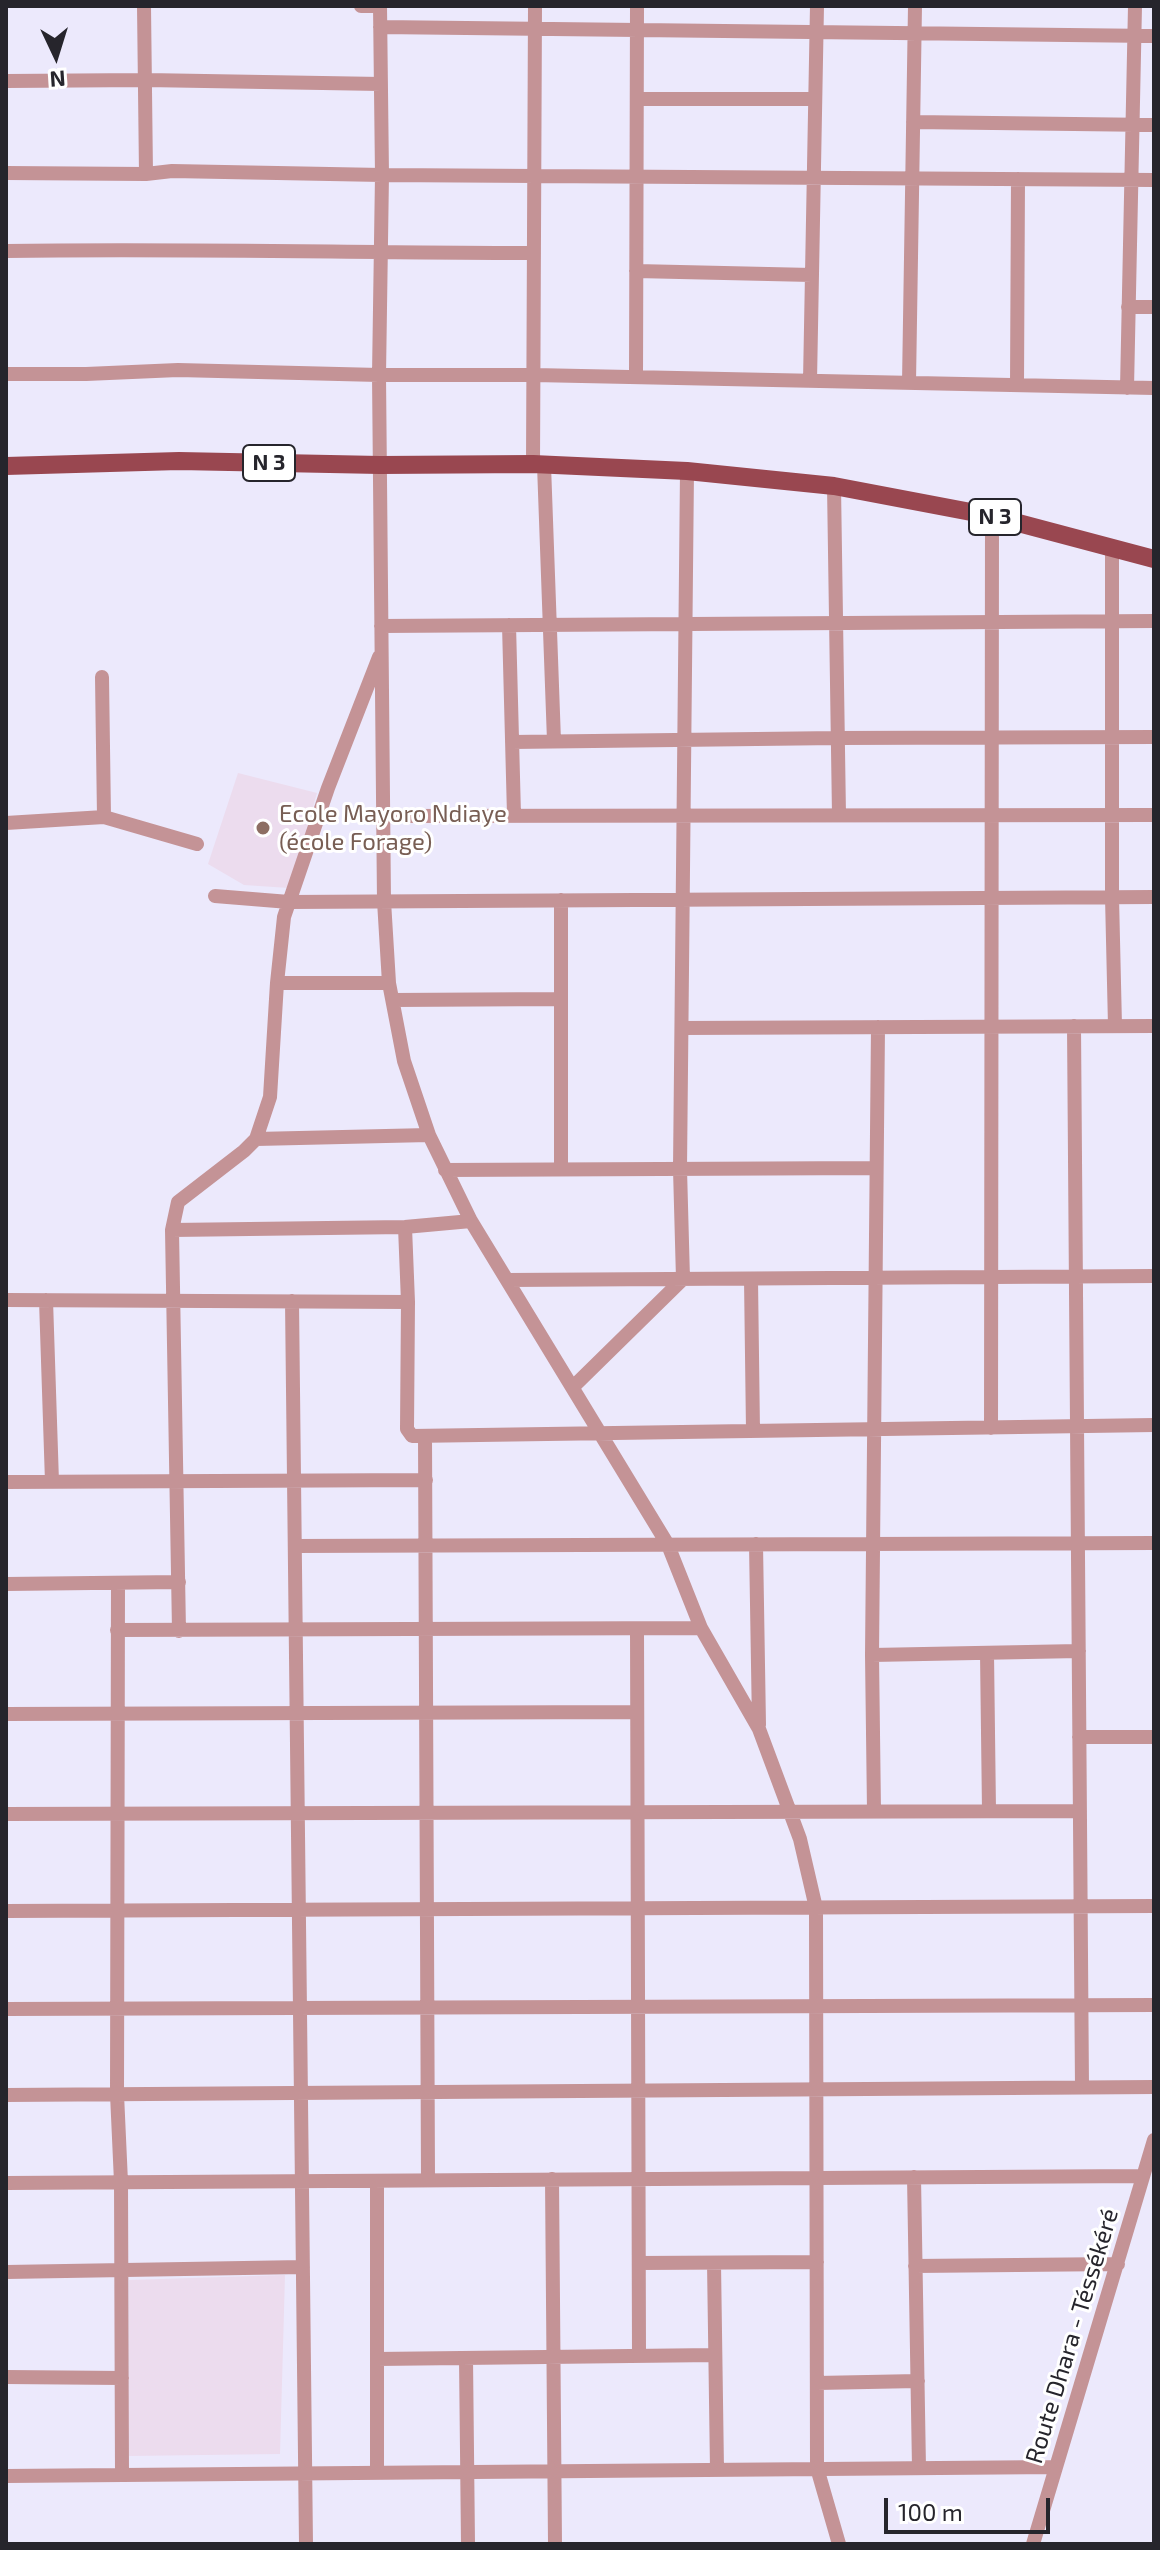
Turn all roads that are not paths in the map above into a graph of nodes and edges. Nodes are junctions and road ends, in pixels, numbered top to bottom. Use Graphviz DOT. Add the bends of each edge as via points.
graph roads {
  1 [pos="144,6"];
  2 [pos="361,6"];
  3 [pos="535,6"];
  4 [pos="637,6"];
  5 [pos="817,6"];
  6 [pos="915,6"];
  7 [pos="1135,6"];
  8 [pos="380,27"];
  9 [pos="535,28"];
  10 [pos="637,30"];
  11 [pos="817,32"];
  12 [pos="914,32"];
  13 [pos="1134,36"];
  14 [pos="1154,36"];
  15 [pos="146,80"];
  16 [pos="6,81"];
  17 [pos="381,84"];
  18 [pos="637,99"];
  19 [pos="815,99"];
  20 [pos="913,122"];
  21 [pos="1133,124"];
  22 [pos="1154,125"];
  23 [pos="6,173"];
  24 [pos="146,174"];
  25 [pos="382,175"];
  26 [pos="535,176"];
  27 [pos="636,177"];
  28 [pos="814,178"];
  29 [pos="912,178"];
  30 [pos="1018,179"];
  31 [pos="1131,179"];
  32 [pos="1154,180"];
  33 [pos="6,251"];
  34 [pos="379,253"];
  35 [pos="534,253"];
  36 [pos="636,271"];
  37 [pos="812,275"];
  38 [pos="1128,307"];
  39 [pos="1154,307"];
  40 [pos="6,374"];
  41 [pos="379,375"];
  42 [pos="534,375"];
  43 [pos="636,377"];
  44 [pos="810,381"];
  45 [pos="909,383"];
  46 [pos="1017,385"];
  47 [pos="1127,388"];
  48 [pos="1154,388"];
  49 [pos="538,464"];
  50 [pos="380,465"];
  51 [pos="6,466"];
  52 [pos="687,471"];
  53 [pos="834,486"];
  54 [pos="992,516"];
  55 [pos="1112,547"];
  56 [pos="1154,559"];
  57 [pos="1112,621"];
  58 [pos="1154,621"];
  59 [pos="992,622"];
  60 [pos="836,623"];
  61 [pos="687,624"];
  62 [pos="509,625"];
  63 [pos="551,625"];
  64 [pos="381,626"];
  65 [pos="381,650"];
  66 [pos="102,677"];
  67 [pos="1154,737"];
  68 [pos="838,738"];
  69 [pos="992,738"];
  70 [pos="1111,738"];
  71 [pos="686,740"];
  72 [pos="554,741"];
  73 [pos="512,742"];
  74 [pos="514,815"];
  75 [pos="685,815"];
  76 [pos="839,815"];
  77 [pos="992,815"];
  78 [pos="1112,815"];
  79 [pos="1154,815"];
  80 [pos="383,816"];
  81 [pos="104,817"];
  82 [pos="6,823"];
  83 [pos="197,844"];
  84 [pos="215,896"];
  85 [pos="1112,897"];
  86 [pos="1154,897"];
  87 [pos="992,898"];
  88 [pos="561,900"];
  89 [pos="683,900"];
  90 [pos="384,901"];
  91 [pos="289,902"];
  92 [pos="277,983"];
  93 [pos="389,983"];
  94 [pos="561,999"];
  95 [pos="393,1000"];
  96 [pos="991,1026"];
  97 [pos="1074,1026"];
  98 [pos="1115,1026"];
  99 [pos="1154,1026"];
  100 [pos="878,1027"];
  101 [pos="682,1028"];
  102 [pos="429,1135"];
  103 [pos="256,1139"];
  104 [pos="876,1168"];
  105 [pos="561,1169"];
  106 [pos="680,1169"];
  107 [pos="445,1170"];
  108 [pos="471,1221"];
  109 [pos="405,1227"];
  110 [pos="172,1230"];
  111 [pos="1076,1275"];
  112 [pos="1154,1276"];
  113 [pos="875,1277"];
  114 [pos="991,1277"];
  115 [pos="683,1279"];
  116 [pos="751,1279"];
  117 [pos="508,1280"];
  118 [pos="6,1300"];
  119 [pos="46,1300"];
  120 [pos="173,1301"];
  121 [pos="292,1301"];
  122 [pos="408,1302"];
  123 [pos="573,1387"];
  124 [pos="1154,1425"];
  125 [pos="1077,1426"];
  126 [pos="991,1428"];
  127 [pos="874,1429"];
  128 [pos="753,1431"];
  129 [pos="600,1433"];
  130 [pos="425,1436"];
  131 [pos="175,1480"];
  132 [pos="294,1480"];
  133 [pos="426,1480"];
  134 [pos="6,1482"];
  135 [pos="52,1482"];
  136 [pos="1078,1543"];
  137 [pos="1154,1543"];
  138 [pos="756,1544"];
  139 [pos="873,1544"];
  140 [pos="426,1545"];
  141 [pos="668,1545"];
  142 [pos="295,1546"];
  143 [pos="179,1582"];
  144 [pos="118,1583"];
  145 [pos="6,1584"];
  146 [pos="701,1628"];
  147 [pos="637,1629"];
  148 [pos="117,1630"];
  149 [pos="296,1630"];
  150 [pos="426,1630"];
  151 [pos="179,1631"];
  152 [pos="1079,1651"];
  153 [pos="987,1653"];
  154 [pos="872,1655"];
  155 [pos="637,1712"];
  156 [pos="117,1713"];
  157 [pos="296,1713"];
  158 [pos="426,1713"];
  159 [pos="6,1714"];
  160 [pos="759,1729"];
  161 [pos="1079,1737"];
  162 [pos="1154,1737"];
  163 [pos="874,1811"];
  164 [pos="989,1811"];
  165 [pos="1080,1811"];
  166 [pos="637,1812"];
  167 [pos="789,1812"];
  168 [pos="298,1813"];
  169 [pos="427,1813"];
  170 [pos="6,1814"];
  171 [pos="118,1814"];
  172 [pos="1080,1906"];
  173 [pos="1154,1906"];
  174 [pos="638,1908"];
  175 [pos="816,1908"];
  176 [pos="427,1909"];
  177 [pos="299,1910"];
  178 [pos="6,1911"];
  179 [pos="118,1911"];
  180 [pos="1081,2005"];
  181 [pos="1154,2005"];
  182 [pos="638,2007"];
  183 [pos="816,2007"];
  184 [pos="300,2008"];
  185 [pos="427,2008"];
  186 [pos="6,2009"];
  187 [pos="117,2009"];
  188 [pos="1082,2087"];
  189 [pos="1154,2087"];
  190 [pos="816,2089"];
  191 [pos="638,2090"];
  192 [pos="428,2092"];
  193 [pos="301,2093"];
  194 [pos="117,2094"];
  195 [pos="6,2095"];
  196 [pos="1154,2140"];
  197 [pos="1143,2176"];
  198 [pos="914,2177"];
  199 [pos="817,2178"];
  200 [pos="552,2179"];
  201 [pos="639,2179"];
  202 [pos="428,2180"];
  203 [pos="302,2181"];
  204 [pos="377,2181"];
  205 [pos="121,2182"];
  206 [pos="6,2183"];
  207 [pos="817,2262"];
  208 [pos="639,2263"];
  209 [pos="714,2263"];
  210 [pos="1118,2264"];
  211 [pos="915,2266"];
  212 [pos="303,2267"];
  213 [pos="121,2270"];
  214 [pos="6,2272"];
  215 [pos="715,2355"];
  216 [pos="639,2356"];
  217 [pos="554,2357"];
  218 [pos="466,2358"];
  219 [pos="377,2359"];
  220 [pos="6,2377"];
  221 [pos="122,2378"];
  222 [pos="918,2381"];
  223 [pos="817,2383"];
  224 [pos="1056,2467"];
  225 [pos="817,2468"];
  226 [pos="919,2468"];
  227 [pos="717,2469"];
  228 [pos="466,2471"];
  229 [pos="555,2471"];
  230 [pos="377,2472"];
  231 [pos="305,2473"];
  232 [pos="122,2475"];
  233 [pos="6,2476"];
  234 [pos="306,2544"];
  235 [pos="468,2544"];
  236 [pos="555,2544"];
  237 [pos="839,2544"];
  238 [pos="1033,2544"];
  1 -- 15 [label="street"];
  2 -- 8 [label="street" via="380,6"];
  3 -- 9 [label="street"];
  4 -- 10 [label="street"];
  5 -- 11 [label="street"];
  6 -- 12 [label="street"];
  7 -- 13 [label="street"];
  8 -- 9 [label="street"];
  8 -- 17 [label="street"];
  9 -- 10 [label="street"];
  9 -- 26 [label="street"];
  10 -- 11 [label="street"];
  10 -- 18 [label="street"];
  11 -- 12 [label="street"];
  11 -- 19 [label="street"];
  12 -- 13 [label="street"];
  12 -- 20 [label="street"];
  13 -- 14 [label="street"];
  13 -- 21 [label="street"];
  15 -- 16 [label="street"];
  15 -- 17 [label="street"];
  15 -- 24 [label="street"];
  17 -- 25 [label="street"];
  18 -- 19 [label="street"];
  18 -- 27 [label="street"];
  19 -- 28 [label="street"];
  20 -- 21 [label="street"];
  20 -- 29 [label="street"];
  21 -- 22 [label="street"];
  21 -- 31 [label="street"];
  23 -- 24 [label="street"];
  24 -- 25 [label="street"];
  25 -- 26 [label="street"];
  25 -- 34 [label="street"];
  26 -- 27 [label="street"];
  26 -- 35 [label="street"];
  27 -- 28 [label="street"];
  27 -- 36 [label="street"];
  28 -- 29 [label="street"];
  28 -- 37 [label="street"];
  29 -- 30 [label="street"];
  29 -- 45 [label="street"];
  30 -- 31 [label="street"];
  30 -- 46 [label="street"];
  31 -- 32 [label="street"];
  31 -- 38 [label="street"];
  33 -- 34 [label="street"];
  34 -- 35 [label="street"];
  34 -- 41 [label="street"];
  35 -- 42 [label="street"];
  36 -- 37 [label="street"];
  36 -- 43 [label="street"];
  37 -- 44 [label="street"];
  38 -- 39 [label="street"];
  38 -- 47 [label="street"];
  40 -- 41 [label="street" via="178,370"];
  41 -- 42 [label="street"];
  41 -- 50 [label="street"];
  42 -- 43 [label="street"];
  42 -- 49 [label="street"];
  43 -- 44 [label="street"];
  44 -- 45 [label="street"];
  45 -- 46 [label="street"];
  46 -- 47 [label="street"];
  47 -- 48 [label="street"];
  49 -- 50 [label="main road, N 3"];
  49 -- 52 [label="main road, N 3"];
  49 -- 63 [label="street"];
  50 -- 51 [label="main road, N 3" via="179,461"];
  50 -- 64 [label="street"];
  52 -- 53 [label="main road, N 3"];
  52 -- 61 [label="street"];
  53 -- 54 [label="main road, N 3"];
  53 -- 60 [label="street"];
  54 -- 55 [label="main road, N 3"];
  54 -- 59 [label="street"];
  55 -- 56 [label="main road, N 3"];
  55 -- 57 [label="street"];
  57 -- 58 [label="street"];
  57 -- 59 [label="street"];
  57 -- 70 [label="street"];
  59 -- 60 [label="street"];
  59 -- 69 [label="street"];
  60 -- 61 [label="street"];
  60 -- 68 [label="street"];
  61 -- 63 [label="street"];
  61 -- 71 [label="street"];
  62 -- 63 [label="street"];
  62 -- 64 [label="street"];
  62 -- 73 [label="street"];
  63 -- 72 [label="street"];
  64 -- 65 [label="street"];
  65 -- 80 [label="street"];
  65 -- 91 [label="street"];
  66 -- 81 [label="street"];
  67 -- 70 [label="street"];
  68 -- 69 [label="street"];
  68 -- 71 [label="street"];
  68 -- 76 [label="street"];
  69 -- 70 [label="street"];
  69 -- 77 [label="street"];
  70 -- 78 [label="street"];
  71 -- 72 [label="street"];
  71 -- 75 [label="street"];
  72 -- 73 [label="street"];
  73 -- 74 [label="street"];
  74 -- 75 [label="street"];
  74 -- 80 [label="street"];
  75 -- 76 [label="street"];
  75 -- 89 [label="street"];
  76 -- 77 [label="street"];
  77 -- 78 [label="street"];
  77 -- 87 [label="street"];
  78 -- 79 [label="street"];
  78 -- 85 [label="street"];
  80 -- 90 [label="street"];
  81 -- 82 [label="street"];
  81 -- 83 [label="street"];
  84 -- 91 [label="street"];
  85 -- 86 [label="street"];
  85 -- 87 [label="street"];
  85 -- 98 [label="street"];
  87 -- 89 [label="street"];
  87 -- 96 [label="street"];
  88 -- 89 [label="street"];
  88 -- 90 [label="street"];
  88 -- 94 [label="street"];
  89 -- 101 [label="street"];
  90 -- 91 [label="street"];
  90 -- 93 [label="street"];
  91 -- 92 [label="street"];
  92 -- 93 [label="street"];
  92 -- 103 [label="street" via="270,1097"];
  93 -- 95 [label="street"];
  94 -- 95 [label="street"];
  94 -- 105 [label="street"];
  95 -- 102 [label="street" via="404,1061"];
  96 -- 97 [label="street"];
  96 -- 100 [label="street"];
  96 -- 114 [label="street"];
  97 -- 98 [label="street"];
  97 -- 111 [label="street"];
  98 -- 99 [label="street"];
  100 -- 101 [label="street"];
  100 -- 104 [label="street"];
  101 -- 106 [label="street"];
  102 -- 103 [label="street"];
  102 -- 107 [label="street"];
  103 -- 110 [label="street" via="178,1202"];
  104 -- 106 [label="street"];
  104 -- 113 [label="street"];
  105 -- 106 [label="street"];
  105 -- 107 [label="street"];
  106 -- 115 [label="street"];
  107 -- 108 [label="street"];
  108 -- 109 [label="street"];
  108 -- 117 [label="street"];
  109 -- 110 [label="street"];
  109 -- 122 [label="street"];
  110 -- 120 [label="street"];
  111 -- 112 [label="street"];
  111 -- 114 [label="street"];
  111 -- 125 [label="street"];
  113 -- 114 [label="street"];
  113 -- 116 [label="street"];
  113 -- 127 [label="street"];
  114 -- 126 [label="street"];
  115 -- 116 [label="street"];
  115 -- 117 [label="street"];
  115 -- 123 [label="street"];
  116 -- 128 [label="street"];
  117 -- 123 [label="street"];
  118 -- 119 [label="street"];
  119 -- 120 [label="street"];
  119 -- 135 [label="street"];
  120 -- 121 [label="street"];
  120 -- 131 [label="street"];
  121 -- 122 [label="street"];
  121 -- 132 [label="street"];
  122 -- 130 [label="street" via="407,1429 412,1436"];
  123 -- 129 [label="street"];
  124 -- 125 [label="street"];
  125 -- 126 [label="street"];
  125 -- 136 [label="street"];
  126 -- 127 [label="street"];
  127 -- 128 [label="street"];
  127 -- 139 [label="street"];
  128 -- 129 [label="street"];
  129 -- 130 [label="street"];
  129 -- 141 [label="street"];
  130 -- 133 [label="street"];
  131 -- 132 [label="street"];
  131 -- 135 [label="street"];
  131 -- 143 [label="street"];
  132 -- 133 [label="street"];
  132 -- 142 [label="street"];
  133 -- 140 [label="street"];
  134 -- 135 [label="street"];
  136 -- 137 [label="street"];
  136 -- 139 [label="street"];
  136 -- 152 [label="street"];
  138 -- 139 [label="street"];
  138 -- 141 [label="street"];
  138 -- 160 [label="street"];
  139 -- 154 [label="street"];
  140 -- 141 [label="street"];
  140 -- 142 [label="street"];
  140 -- 150 [label="street"];
  141 -- 146 [label="street"];
  142 -- 149 [label="street"];
  143 -- 144 [label="street"];
  143 -- 151 [label="street"];
  144 -- 145 [label="street"];
  144 -- 148 [label="street"];
  146 -- 147 [label="street"];
  146 -- 160 [label="street"];
  147 -- 150 [label="street"];
  147 -- 155 [label="street"];
  148 -- 151 [label="street"];
  148 -- 156 [label="street"];
  149 -- 150 [label="street"];
  149 -- 151 [label="street"];
  149 -- 157 [label="street"];
  150 -- 158 [label="street"];
  152 -- 153 [label="street"];
  152 -- 161 [label="street"];
  153 -- 154 [label="street"];
  153 -- 164 [label="street"];
  154 -- 163 [label="street"];
  155 -- 158 [label="street"];
  155 -- 166 [label="street"];
  156 -- 157 [label="street"];
  156 -- 159 [label="street"];
  156 -- 171 [label="street"];
  157 -- 158 [label="street"];
  157 -- 168 [label="street"];
  158 -- 169 [label="street"];
  160 -- 167 [label="street"];
  161 -- 162 [label="street"];
  161 -- 165 [label="street"];
  163 -- 164 [label="street"];
  163 -- 167 [label="street"];
  164 -- 165 [label="street"];
  165 -- 172 [label="street"];
  166 -- 167 [label="street"];
  166 -- 169 [label="street"];
  166 -- 174 [label="street"];
  167 -- 175 [label="street"];
  168 -- 169 [label="street"];
  168 -- 171 [label="street"];
  168 -- 177 [label="street"];
  169 -- 176 [label="street"];
  170 -- 171 [label="street"];
  171 -- 179 [label="street"];
  172 -- 173 [label="street"];
  172 -- 175 [label="street"];
  172 -- 180 [label="street"];
  174 -- 175 [label="street"];
  174 -- 176 [label="street"];
  174 -- 182 [label="street"];
  175 -- 183 [label="street"];
  176 -- 177 [label="street"];
  176 -- 185 [label="street"];
  177 -- 179 [label="street"];
  177 -- 184 [label="street"];
  178 -- 179 [label="street"];
  179 -- 187 [label="street"];
  180 -- 181 [label="street"];
  180 -- 183 [label="street"];
  180 -- 188 [label="street"];
  182 -- 183 [label="street"];
  182 -- 185 [label="street"];
  182 -- 191 [label="street"];
  183 -- 190 [label="street"];
  184 -- 185 [label="street"];
  184 -- 187 [label="street"];
  184 -- 193 [label="street"];
  185 -- 192 [label="street"];
  186 -- 187 [label="street"];
  187 -- 194 [label="street"];
  188 -- 189 [label="street"];
  188 -- 190 [label="street"];
  190 -- 191 [label="street"];
  190 -- 199 [label="street"];
  191 -- 192 [label="street"];
  191 -- 201 [label="street"];
  192 -- 193 [label="street"];
  192 -- 202 [label="street"];
  193 -- 194 [label="street"];
  193 -- 203 [label="street"];
  194 -- 195 [label="street"];
  194 -- 205 [label="street"];
  196 -- 197 [label="street, Route Dhara - Téssékéré"];
  197 -- 198 [label="street"];
  197 -- 210 [label="street, Route Dhara - Téssékéré"];
  198 -- 199 [label="street"];
  198 -- 211 [label="street"];
  199 -- 201 [label="street"];
  199 -- 207 [label="street"];
  200 -- 201 [label="street"];
  200 -- 202 [label="street"];
  200 -- 217 [label="street"];
  201 -- 208 [label="street"];
  202 -- 204 [label="street"];
  203 -- 204 [label="street"];
  203 -- 205 [label="street"];
  203 -- 212 [label="street"];
  204 -- 219 [label="street"];
  205 -- 206 [label="street"];
  205 -- 213 [label="street"];
  207 -- 209 [label="street"];
  207 -- 223 [label="street"];
  208 -- 209 [label="street"];
  208 -- 216 [label="street"];
  209 -- 215 [label="street"];
  210 -- 211 [label="street"];
  210 -- 224 [label="street, Route Dhara - Téssékéré"];
  211 -- 222 [label="street"];
  212 -- 213 [label="street"];
  212 -- 231 [label="street"];
  213 -- 214 [label="street"];
  213 -- 221 [label="street"];
  215 -- 216 [label="street"];
  215 -- 227 [label="street"];
  216 -- 217 [label="street"];
  217 -- 218 [label="street"];
  217 -- 229 [label="street"];
  218 -- 219 [label="street"];
  218 -- 228 [label="street"];
  219 -- 230 [label="street"];
  220 -- 221 [label="street"];
  221 -- 232 [label="street"];
  222 -- 223 [label="street"];
  222 -- 226 [label="street"];
  223 -- 225 [label="street"];
  224 -- 226 [label="street"];
  224 -- 238 [label="street, Route Dhara - Téssékéré"];
  225 -- 226 [label="street"];
  225 -- 227 [label="street"];
  225 -- 237 [label="street"];
  227 -- 229 [label="street"];
  228 -- 229 [label="street"];
  228 -- 230 [label="street"];
  228 -- 235 [label="street"];
  229 -- 236 [label="street"];
  230 -- 231 [label="street"];
  231 -- 232 [label="street"];
  231 -- 234 [label="street"];
  232 -- 233 [label="street"];
}
